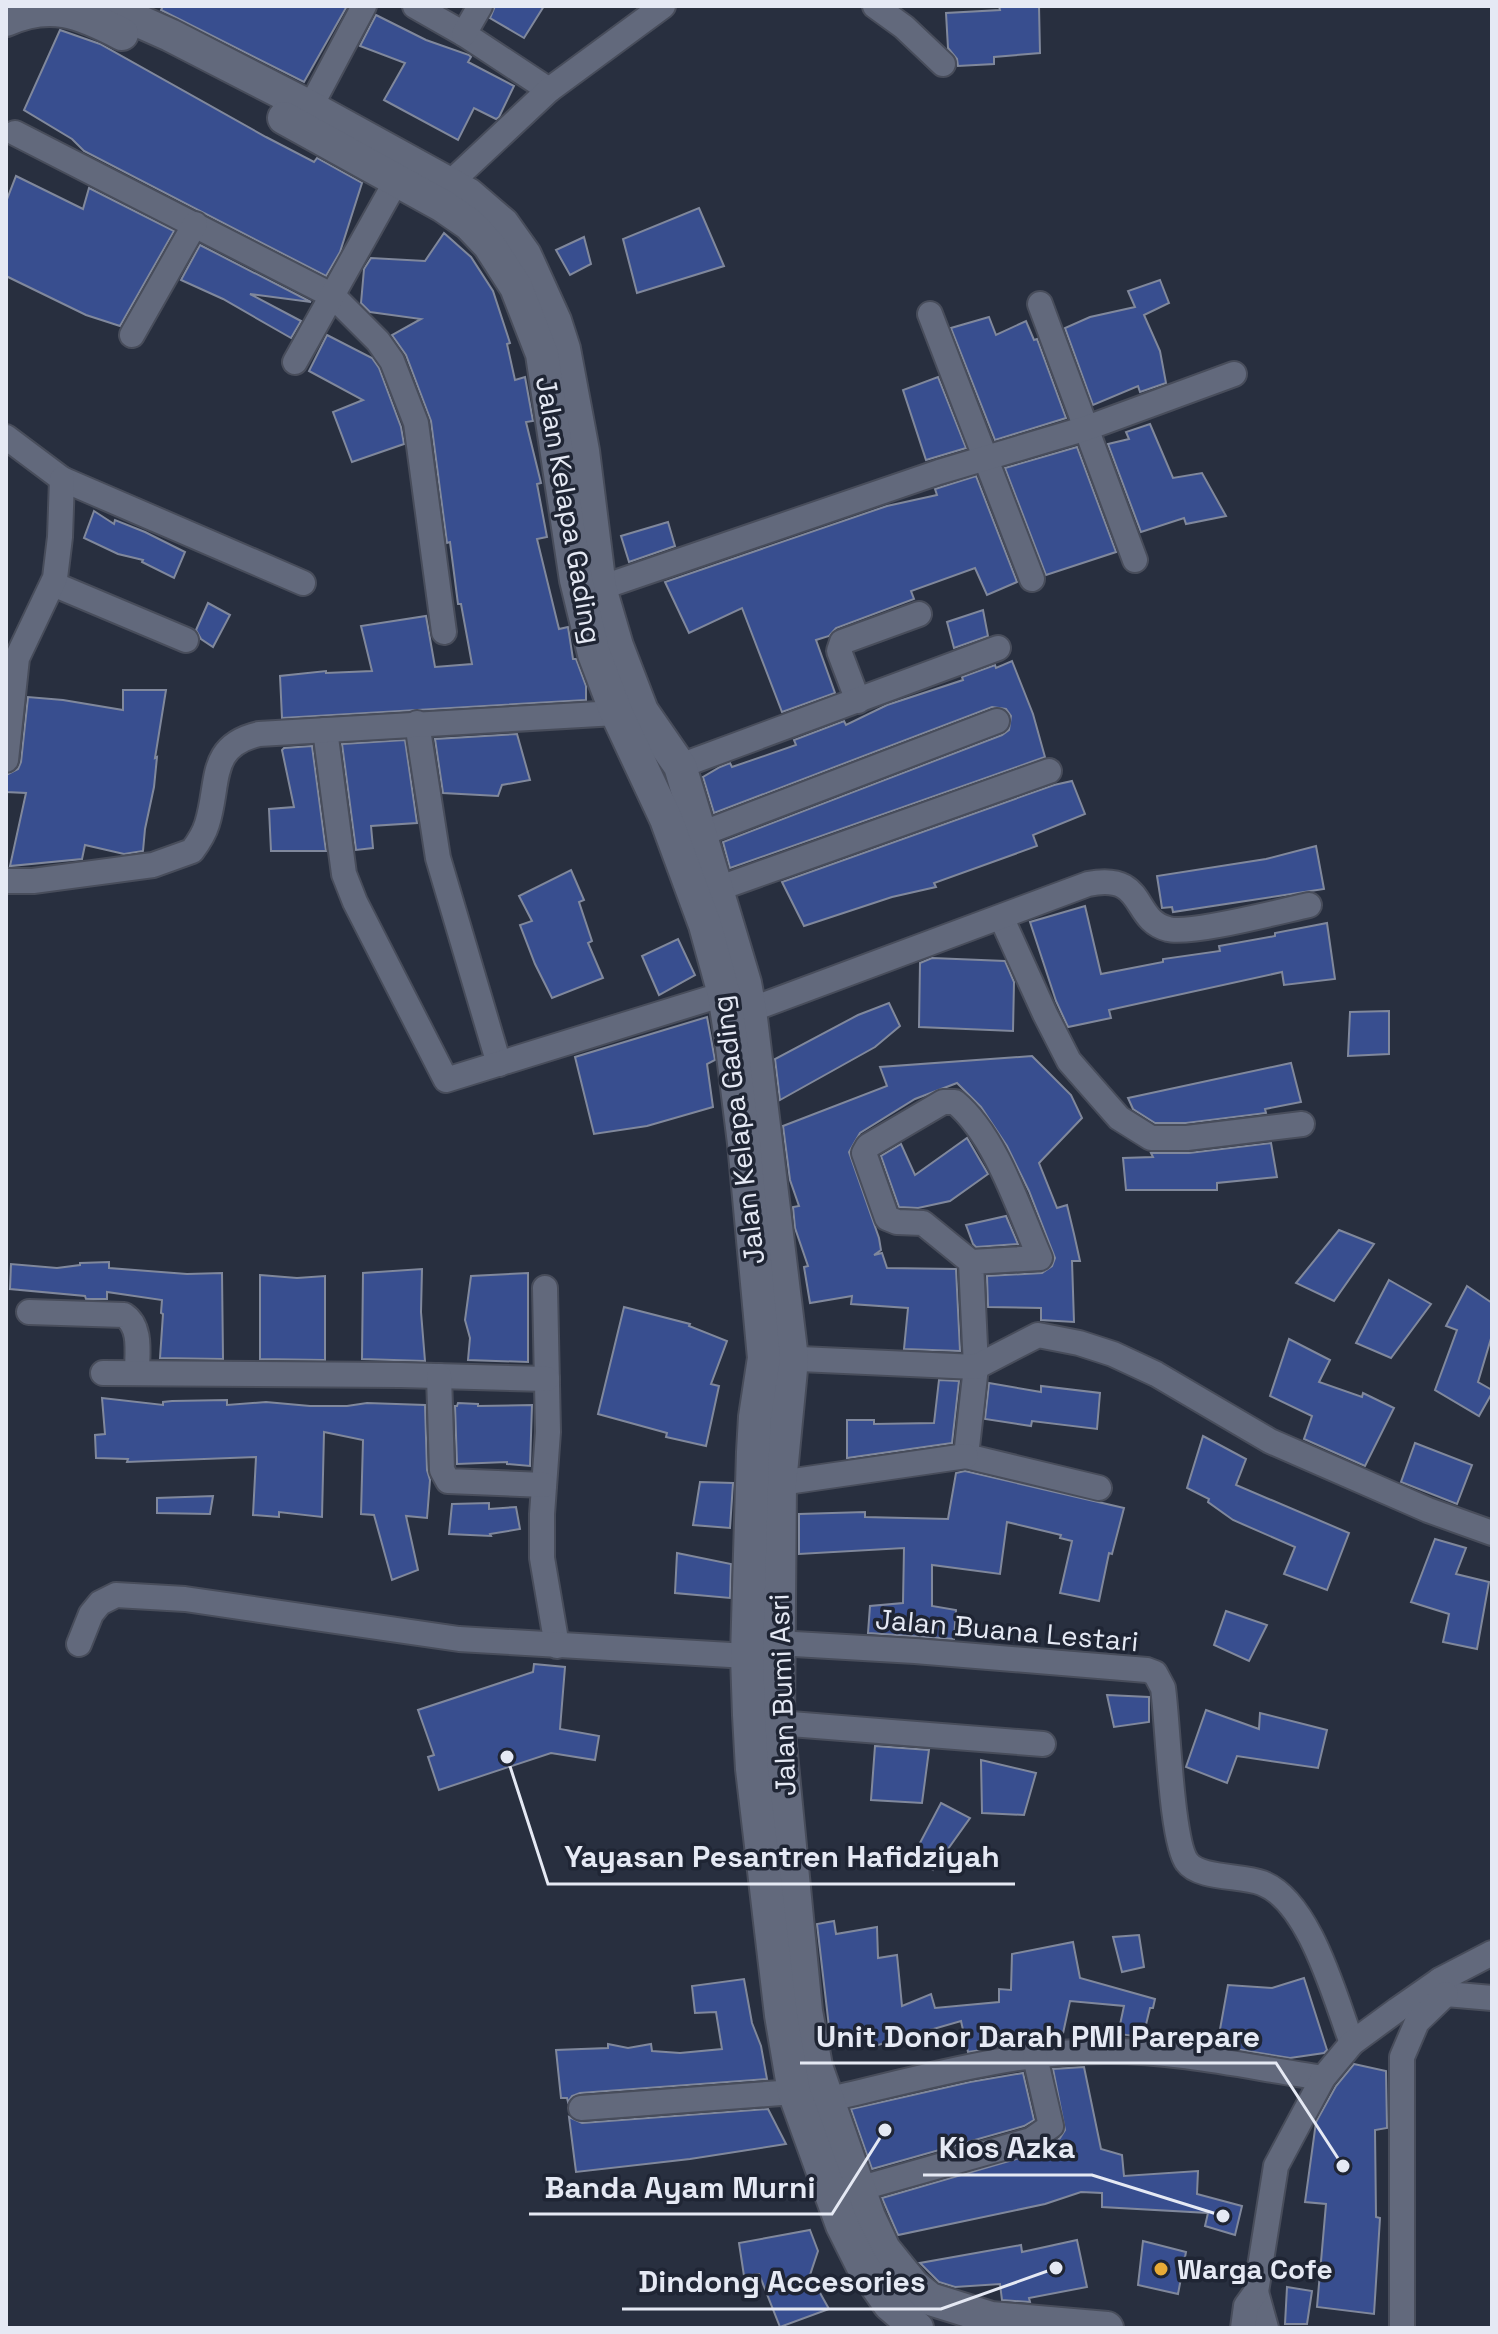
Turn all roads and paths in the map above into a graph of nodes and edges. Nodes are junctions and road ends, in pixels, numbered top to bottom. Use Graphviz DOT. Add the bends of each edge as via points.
graph roads {
  1 [pos="105,6"];
  2 [pos="364,6"];
  3 [pos="415,6"];
  4 [pos="480,6"];
  5 [pos="663,6"];
  6 [pos="875,6"];
  7 [pos="6,20"];
  8 [pos="464,34"];
  9 [pos="943,64"];
  10 [pos="549,90"];
  11 [pos="305,117"];
  12 [pos="15,133"];
  13 [pos="402,171"];
  14 [pos="449,184"];
  15 [pos="195,224"];
  16 [pos="333,296"];
  17 [pos="1040,304"];
  18 [pos="930,314"];
  19 [pos="132,335"];
  20 [pos="553,352"];
  21 [pos="295,362"];
  22 [pos="1234,374"];
  23 [pos="1087,428"];
  24 [pos="6,437"];
  25 [pos="985,459"];
  26 [pos="62,479"];
  27 [pos="1135,560"];
  28 [pos="1032,579"];
  29 [pos="303,583"];
  30 [pos="53,584"];
  31 [pos="600,588"];
  32 [pos="919,614"];
  33 [pos="444,632"];
  34 [pos="186,640"];
  35 [pos="998,648"];
  36 [pos="858,701"];
  37 [pos="629,712"];
  38 [pos="997,721"];
  39 [pos="417,723"];
  40 [pos="325,730"];
  41 [pos="6,760"];
  42 [pos="680,766"];
  43 [pos="1049,771"];
  44 [pos="701,834"];
  45 [pos="6,881"];
  46 [pos="717,889"];
  47 [pos="1309,905"];
  48 [pos="1002,919"];
  49 [pos="737,1002"];
  50 [pos="499,1064"];
  51 [pos="1302,1124"];
  52 [pos="971,1262"];
  53 [pos="545,1288"];
  54 [pos="29,1312"];
  55 [pos="778,1358"];
  56 [pos="976,1367"];
  57 [pos="103,1373"];
  58 [pos="137,1373"];
  59 [pos="439,1376"];
  60 [pos="547,1379"];
  61 [pos="966,1456"];
  62 [pos="780,1483"];
  63 [pos="544,1485"];
  64 [pos="1099,1488"];
  65 [pos="1492,1533"];
  66 [pos="777,1643"];
  67 [pos="79,1644"];
  68 [pos="557,1646"];
  69 [pos="747,1656"];
  70 [pos="778,1723"];
  71 [pos="1043,1744"];
  72 [pos="1492,1953"];
  73 [pos="1443,1987"];
  74 [pos="1492,1998"];
  75 [pos="793,2013"];
  76 [pos="1352,2043"];
  77 [pos="1035,2057"];
  78 [pos="1323,2078"];
  79 [pos="794,2092"];
  80 [pos="826,2100"];
  81 [pos="581,2108"];
  82 [pos="858,2189"];
  83 [pos="1256,2292"];
  84 [pos="1054,2326"];
  85 [pos="917,2328"];
  86 [pos="1107,2328"];
  87 [pos="1243,2328"];
  88 [pos="1266,2328"];
  89 [pos="1402,2328"];
  1 -- 11 [label="street, Jalan Kelapa Gading" via="170,35"];
  2 -- 11 [label="street"];
  3 -- 8 [label="street"];
  4 -- 8 [label="street"];
  5 -- 10 [label="street"];
  6 -- 9 [label="street"];
  7 -- 11 [label="street, Jalan Kelapa Gading" via="39,6 60,7"];
  8 -- 10 [label="street"];
  10 -- 14 [label="street"];
  11 -- 13 [label="street, Jalan Kelapa Gading"];
  12 -- 15 [label="street"];
  13 -- 14 [label="street, Jalan Kelapa Gading"];
  13 -- 16 [label="street"];
  13 -- 20 [label="street, Jalan Kelapa Gading" via="489,245"];
  14 -- 20 [label="street, Jalan Kelapa Gading" via="484,206 525,255 555,321"];
  15 -- 16 [label="street"];
  15 -- 19 [label="street"];
  16 -- 21 [label="street"];
  16 -- 33 [label="street" via="392,361 416,423"];
  17 -- 23 [label="street"];
  18 -- 25 [label="street"];
  20 -- 31 [label="street, Jalan Kelapa Gading" via="583,451"];
  20 -- 37 [label="street, Jalan Kelapa Gading" via="576,580 594,654"];
  22 -- 23 [label="street"];
  23 -- 25 [label="street"];
  23 -- 27 [label="street"];
  24 -- 26 [label="street"];
  25 -- 28 [label="street"];
  25 -- 31 [label="street"];
  26 -- 29 [label="street"];
  26 -- 30 [label="street"];
  30 -- 34 [label="street"];
  30 -- 41 [label="street" via="17,658"];
  31 -- 37 [label="street, Jalan Kelapa Gading"];
  32 -- 36 [label="street" via="842,642 839,651"];
  35 -- 36 [label="street"];
  36 -- 42 [label="street"];
  37 -- 39 [label="street"];
  37 -- 42 [label="street, Jalan Kelapa Gading"];
  37 -- 49 [label="street, Jalan Kelapa Gading"];
  38 -- 44 [label="street"];
  39 -- 40 [label="street"];
  39 -- 50 [label="street" via="438,858"];
  40 -- 45 [label="street" via="259,734 233,743 217,773 207,824 192,851 153,865"];
  40 -- 50 [label="street" via="344,874 446,1080"];
  42 -- 44 [label="street, Jalan Kelapa Gading"];
  43 -- 46 [label="street"];
  44 -- 46 [label="street, Jalan Kelapa Gading"];
  46 -- 49 [label="street, Jalan Kelapa Gading" via="745,983"];
  47 -- 48 [label="street" via="1170,930 1154,922 1127,888 1108,880"];
  48 -- 49 [label="street"];
  48 -- 51 [label="street" via="1069,1061 1119,1118 1151,1138"];
  49 -- 50 [label="street"];
  49 -- 55 [label="street, Jalan Kelapa Gading"];
  52 -- 52 [label="street" via="1040,1258 978,1127 955,1102 943,1102 868,1146 865,1159 887,1218 923,1223"];
  52 -- 56 [label="street"];
  53 -- 60 [label="street"];
  54 -- 58 [label="street" via="124,1315 136,1328"];
  55 -- 56 [label="street"];
  55 -- 62 [label="street, Jalan Bumi Asri"];
  55 -- 69 [label="street, Jalan Bumi Asri" via="755,1417"];
  56 -- 61 [label="street"];
  56 -- 65 [label="street" via="1038,1335 1101,1350 1156,1374 1270,1441"];
  57 -- 58 [label="street"];
  58 -- 59 [label="street"];
  59 -- 60 [label="street"];
  59 -- 63 [label="street" via="442,1470 448,1481"];
  60 -- 63 [label="street"];
  61 -- 62 [label="street"];
  61 -- 64 [label="street"];
  62 -- 66 [label="street, Jalan Bumi Asri"];
  63 -- 68 [label="street" via="542,1558"];
  66 -- 70 [label="street, Jalan Bumi Asri"];
  66 -- 76 [label="street, Jalan Buana Lestari" via="1155,1673 1163,1688 1185,1859 1201,1871 1264,1883 1294,1910 1318,1951"];
  67 -- 68 [label="street" via="91,1614 116,1595"];
  68 -- 69 [label="street"];
  69 -- 75 [label="street, Jalan Bumi Asri" via="752,1769"];
  70 -- 71 [label="street"];
  70 -- 75 [label="street, Jalan Bumi Asri"];
  72 -- 73 [label="street"];
  73 -- 74 [label="street"];
  73 -- 76 [label="street"];
  73 -- 89 [label="street" via="1417,2022 1402,2057"];
  75 -- 79 [label="street, Jalan Bumi Asri"];
  75 -- 80 [label="street, Jalan Bumi Asri"];
  76 -- 78 [label="street"];
  77 -- 78 [label="street" via="1140,2052"];
  77 -- 80 [label="street"];
  77 -- 82 [label="street" via="1051,2126 1047,2132"];
  78 -- 83 [label="street" via="1276,2166"];
  79 -- 81 [label="street"];
  79 -- 85 [label="street, Jalan Bumi Asri" via="862,2265 889,2304"];
  80 -- 82 [label="street, Jalan Bumi Asri"];
  82 -- 84 [label="street, Jalan Bumi Asri" via="884,2249 930,2299 991,2318"];
  83 -- 87 [label="street" via="1246,2306"];
  83 -- 88 [label="street"];
  84 -- 86 [label="street, Jalan Bumi Asri"];
}
